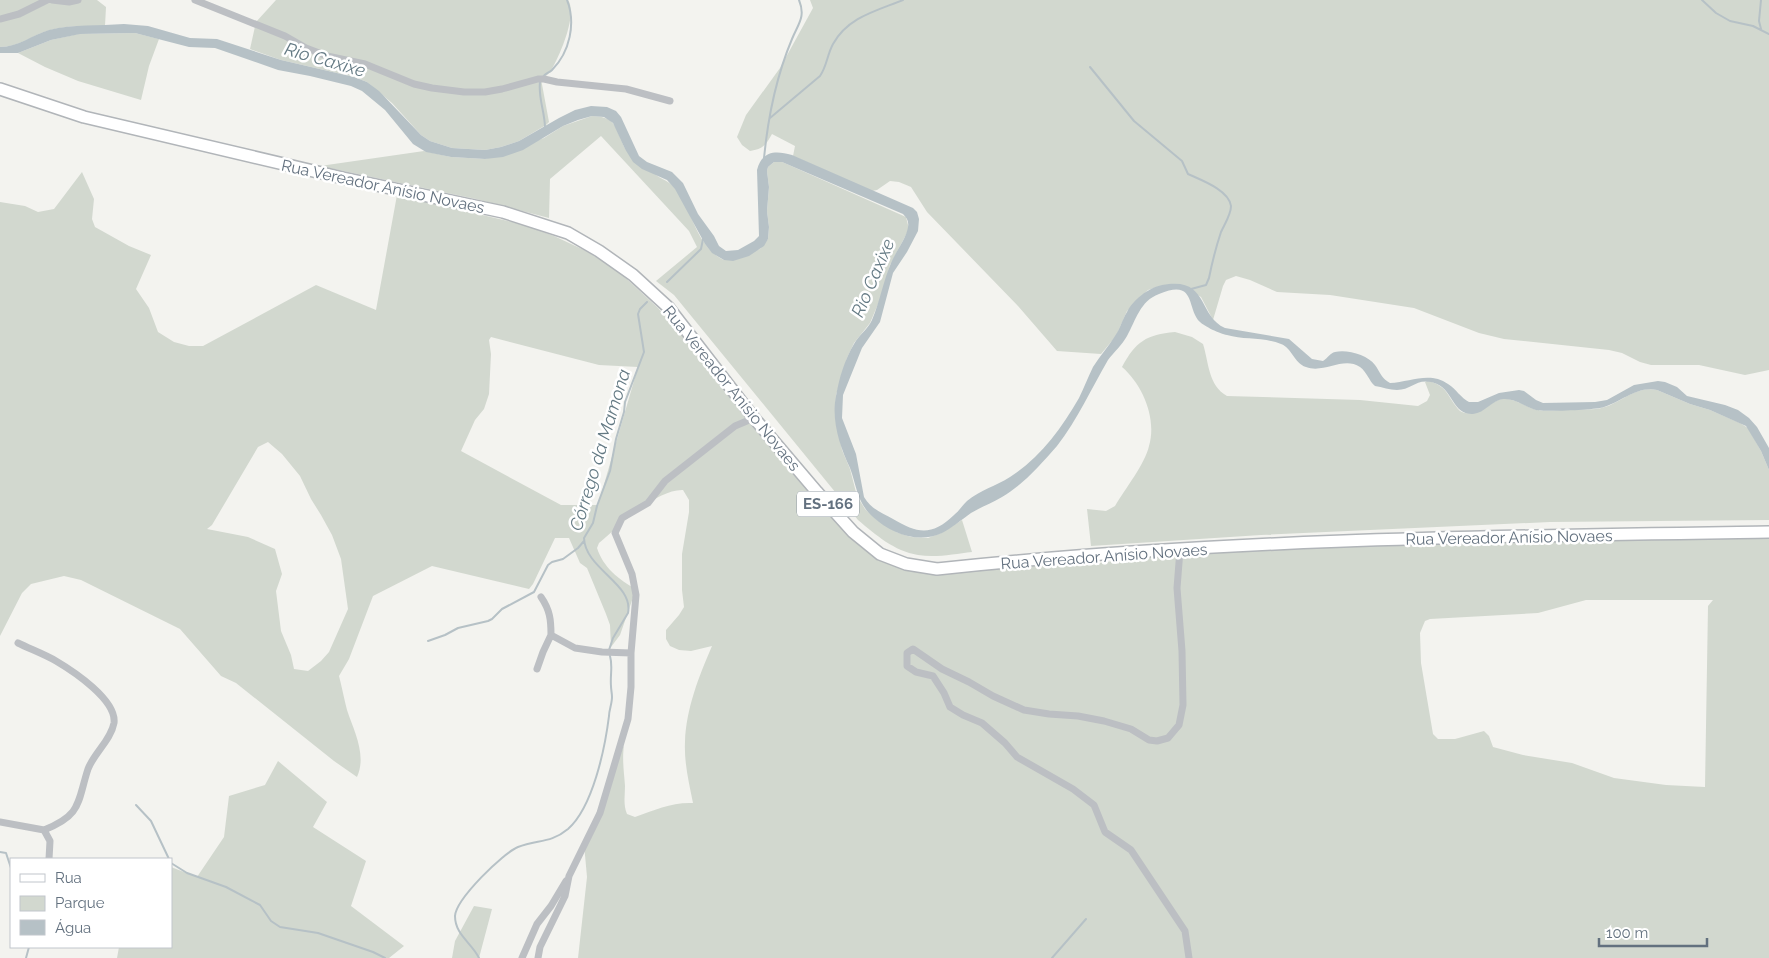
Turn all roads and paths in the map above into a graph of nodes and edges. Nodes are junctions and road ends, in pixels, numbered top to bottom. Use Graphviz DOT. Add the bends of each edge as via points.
graph roads {
  1 [pos="47,0"];
  2 [pos="52,0"];
  3 [pos="78,0"];
  4 [pos="195,0"];
  5 [pos="0,19"];
  6 [pos="0,89"];
  7 [pos="670,101"];
  8 [pos="754,418"];
  9 [pos="1769,532"];
  10 [pos="1180,550"];
  11 [pos="541,598"];
  12 [pos="551,636"];
  13 [pos="18,643"];
  14 [pos="630,653"];
  15 [pos="537,669"];
  16 [pos="0,822"];
  17 [pos="44,830"];
  18 [pos="49,858"];
  19 [pos="569,876"];
  20 [pos="522,958"];
  21 [pos="538,958"];
  22 [pos="1189,958"];
  1 -- 5 [label="street"];
  2 -- 3 [label="street"];
  4 -- 7 [label="street" via="278,33 306,48 365,64 432,88 485,92 544,79 626,89"];
  6 -- 8 [label="main road, Rua Vereador Anísio Novaes / ES-166" via="84,117 503,212 568,233 633,275 669,308"];
  8 -- 10 [label="main road, Rua Vereador Anísio Novaes / ES-166" via="853,532 880,554 906,564 937,570"];
  8 -- 14 [label="street" via="735,426 665,481 648,503 622,518 615,533 632,574 636,594"];
  9 -- 10 [label="main road, Rua Vereador Anísio Novaes / ES-166" via="1452,537"];
  10 -- 22 [label="street" via="1176,588 1183,705 1179,726 1168,738 1157,742 1131,728 1104,721 1024,710 942,669 913,649 906,653 907,666 933,676 950,707 982,723 1017,757 1094,805 1106,832 1131,850 1185,931"];
  11 -- 12 [label="street" via="551,619"];
  12 -- 14 [label="street" via="575,648"];
  12 -- 15 [label="street"];
  13 -- 17 [label="street" via="54,660 103,696 113,712 112,730 89,767 78,804 68,817"];
  14 -- 19 [label="street" via="632,686 628,719 600,813"];
  16 -- 17 [label="street"];
  17 -- 18 [label="street" via="50,841"];
  19 -- 20 [label="street" via="537,924"];
  19 -- 21 [label="street" via="565,896 540,947"];
}
